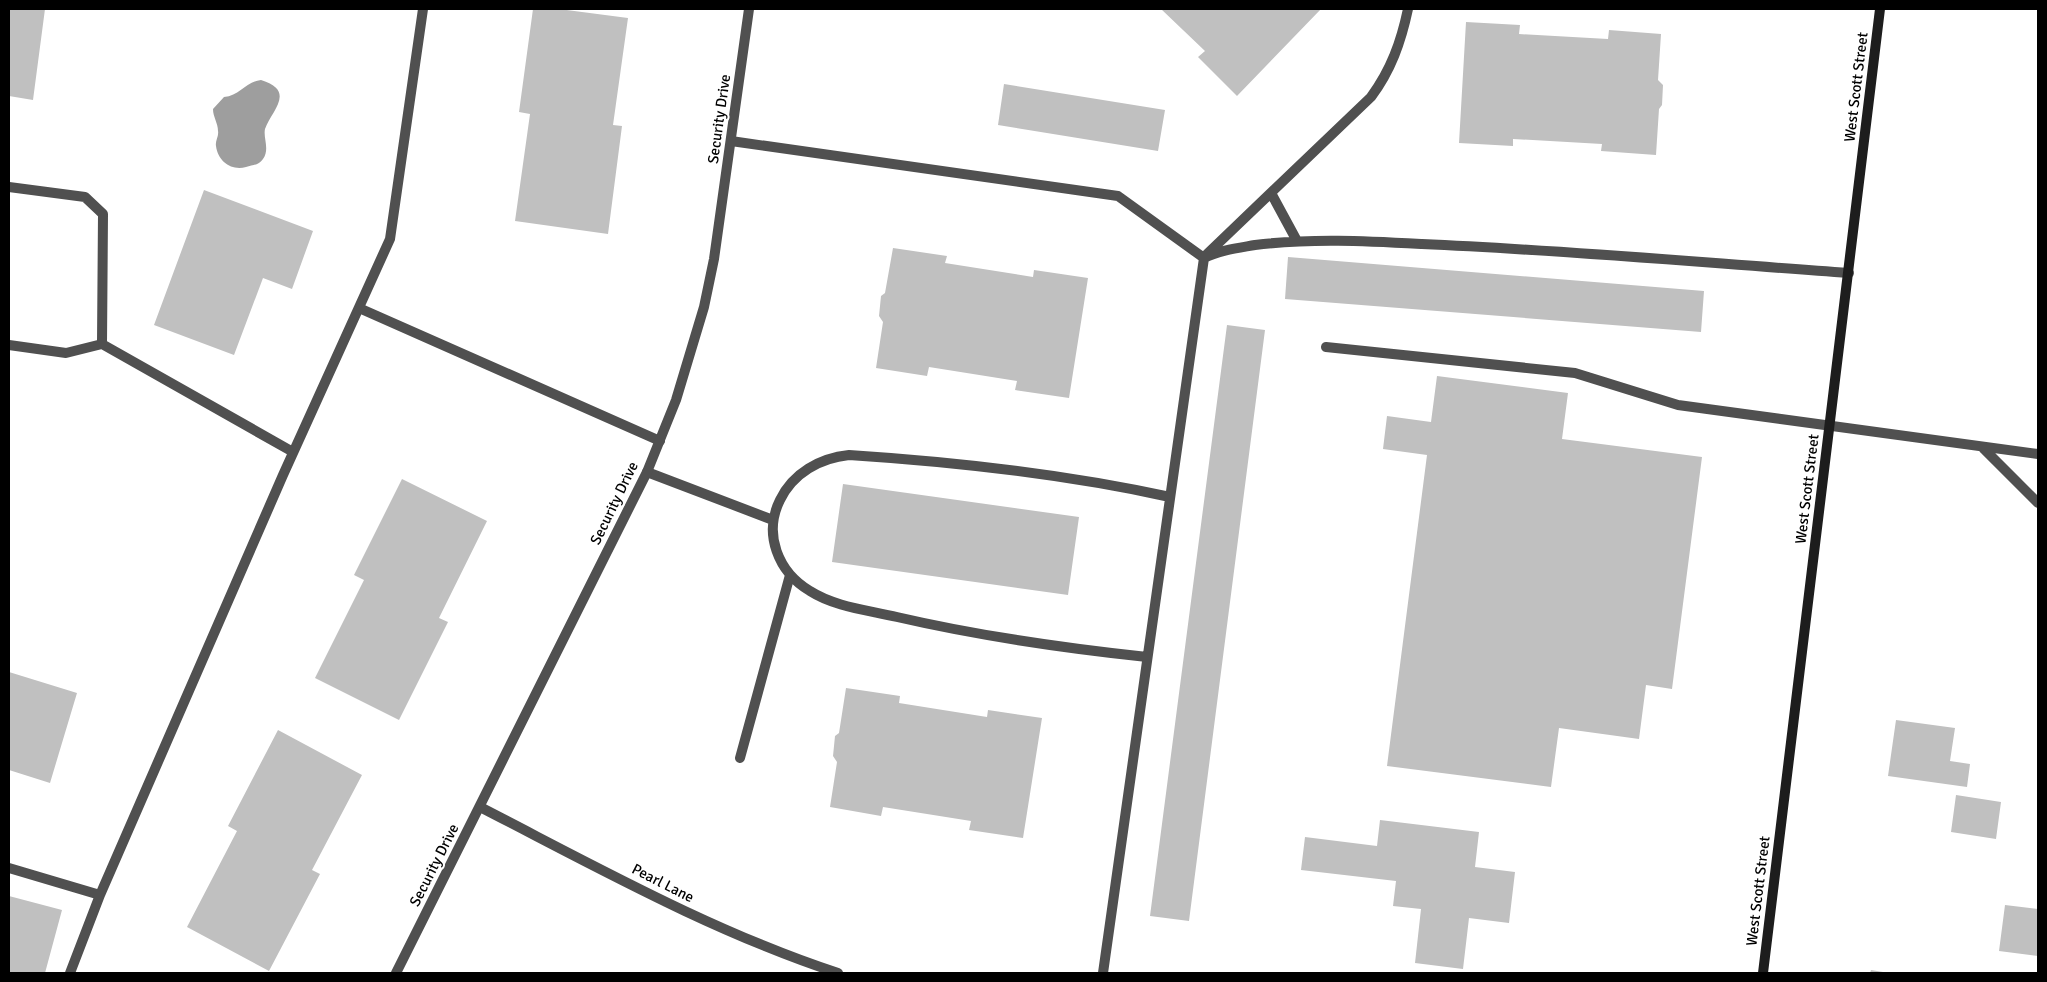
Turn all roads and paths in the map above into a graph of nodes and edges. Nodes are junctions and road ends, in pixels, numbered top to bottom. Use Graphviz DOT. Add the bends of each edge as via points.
graph roads {
  1 [pos="423,9"];
  2 [pos="749,9"];
  3 [pos="1408,9"];
  4 [pos="1880,9"];
  5 [pos="731,141"];
  6 [pos="9,187"];
  7 [pos="1271,193"];
  8 [pos="1297,241"];
  9 [pos="1204,258"];
  10 [pos="1849,273"];
  11 [pos="359,308"];
  12 [pos="102,344"];
  13 [pos="9,345"];
  14 [pos="1326,347"];
  15 [pos="1829,426"];
  16 [pos="660,441"];
  17 [pos="1982,447"];
  18 [pos="293,452"];
  19 [pos="2038,454"];
  20 [pos="647,472"];
  21 [pos="1170,497"];
  22 [pos="2038,504"];
  23 [pos="773,520"];
  24 [pos="790,575"];
  25 [pos="1147,657"];
  26 [pos="740,758"];
  27 [pos="480,808"];
  28 [pos="9,868"];
  29 [pos="100,895"];
  30 [pos="70,973"];
  31 [pos="396,973"];
  32 [pos="838,973"];
  33 [pos="1103,973"];
  34 [pos="1763,973"];
  1 -- 11 [label="street" via="390,239"];
  2 -- 5 [label="street, Security Drive"];
  3 -- 7 [label="street" via="1395,57 1371,98"];
  4 -- 10 [label="main road, West Scott Street"];
  5 -- 9 [label="street" via="1118,196"];
  5 -- 16 [label="street, Security Drive" via="704,307"];
  6 -- 12 [label="street" via="85,197 103,214"];
  7 -- 8 [label="street"];
  7 -- 9 [label="street"];
  8 -- 9 [label="street" via="1216,252"];
  8 -- 10 [label="street" via="1463,246"];
  9 -- 21 [label="street"];
  10 -- 15 [label="main road, West Scott Street"];
  11 -- 16 [label="street"];
  11 -- 18 [label="street"];
  12 -- 13 [label="street" via="66,352"];
  12 -- 18 [label="street"];
  14 -- 15 [label="street" via="1576,373 1678,405"];
  15 -- 17 [label="street"];
  15 -- 34 [label="main road, West Scott Street"];
  16 -- 20 [label="street, Security Drive"];
  17 -- 19 [label="street"];
  17 -- 22 [label="street"];
  18 -- 29 [label="street"];
  20 -- 23 [label="street"];
  20 -- 27 [label="street, Security Drive"];
  21 -- 23 [label="street" via="980,466 849,455 816,464 797,477 782,496"];
  21 -- 25 [label="street"];
  23 -- 24 [label="street" via="774,544"];
  24 -- 25 [label="street" via="824,598 875,612 1014,640"];
  24 -- 26 [label="street"];
  25 -- 33 [label="street"];
  27 -- 31 [label="street, Security Drive"];
  27 -- 32 [label="street, Pearl Lane" via="739,936"];
  28 -- 29 [label="street"];
  29 -- 30 [label="street"];
}
